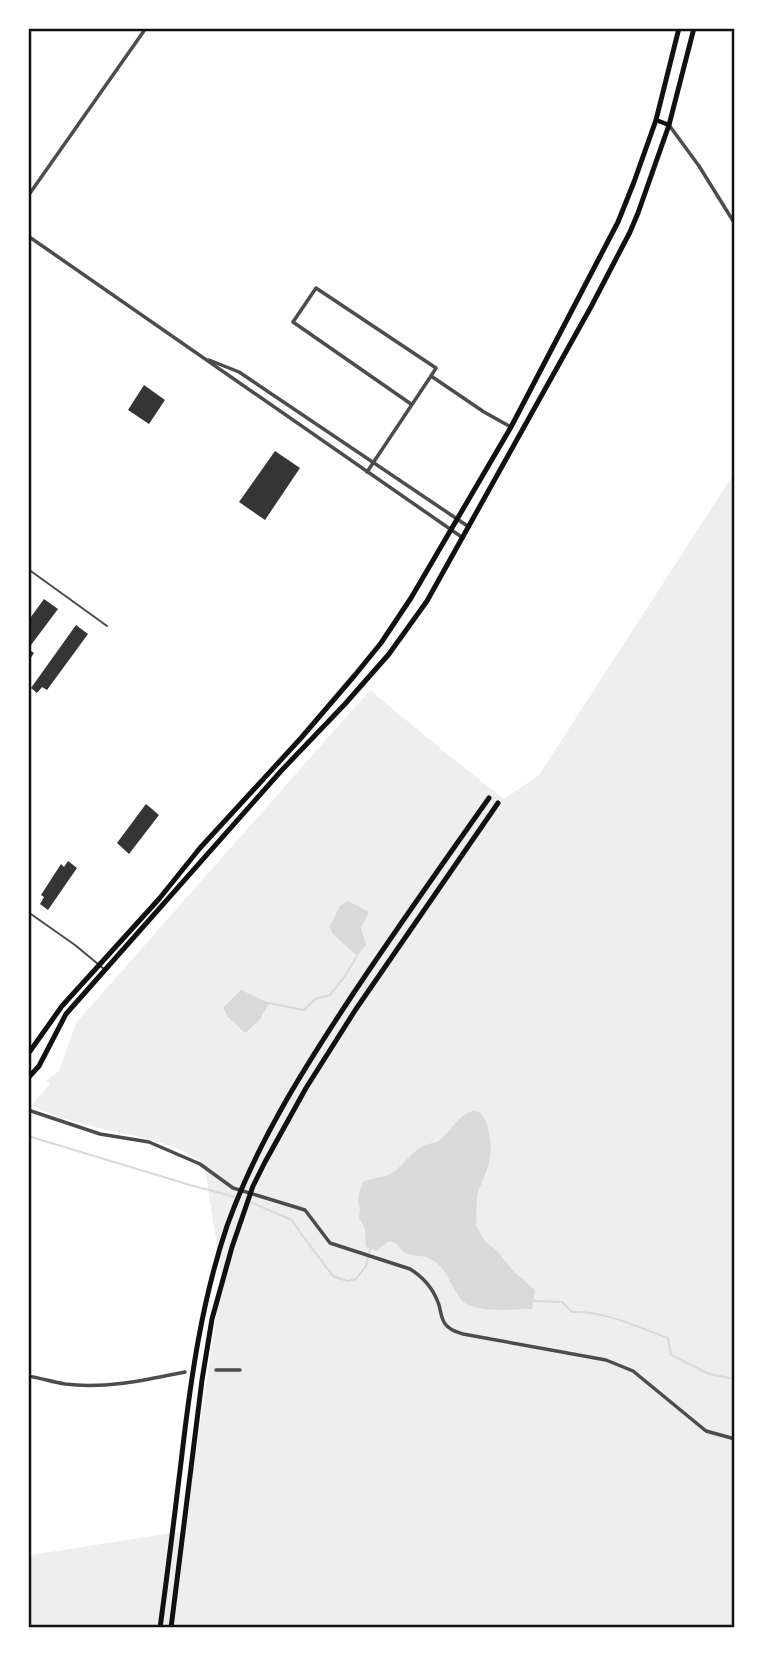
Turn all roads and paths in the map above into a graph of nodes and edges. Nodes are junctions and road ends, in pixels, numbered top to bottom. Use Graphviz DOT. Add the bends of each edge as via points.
graph roads {
  1 [pos="146,28"];
  2 [pos="679,28"];
  3 [pos="694,28"];
  4 [pos="656,120"];
  5 [pos="669,125"];
  6 [pos="28,195"];
  7 [pos="735,224"];
  8 [pos="28,236"];
  9 [pos="201,357"];
  10 [pos="431,376"];
  11 [pos="411,404"];
  12 [pos="511,427"];
  13 [pos="373,463"];
  14 [pos="367,472"];
  15 [pos="457,520"];
  16 [pos="469,527"];
  17 [pos="451,531"];
  18 [pos="463,538"];
  19 [pos="28,569"];
  20 [pos="107,626"];
  21 [pos="489,798"];
  22 [pos="498,803"];
  23 [pos="28,912"];
  24 [pos="103,967"];
  25 [pos="28,1054"];
  26 [pos="28,1078"];
  27 [pos="28,1110"];
  28 [pos="216,1370"];
  29 [pos="240,1370"];
  30 [pos="185,1372"];
  31 [pos="28,1376"];
  32 [pos="735,1439"];
  33 [pos="160,1628"];
  34 [pos="171,1628"];
  1 -- 6 [label="street"];
  2 -- 4 [label="main road"];
  3 -- 5 [label="main road"];
  4 -- 5 [label="main road"];
  4 -- 12 [label="main road" via="618,222"];
  5 -- 7 [label="street"];
  5 -- 16 [label="main road" via="630,232"];
  8 -- 9 [label="street"];
  9 -- 13 [label="street" via="239,372"];
  9 -- 14 [label="street"];
  10 -- 11 [label="street"];
  10 -- 11 [label="street" via="436,368 316,288 293,321"];
  10 -- 12 [label="street"];
  11 -- 13 [label="street"];
  12 -- 15 [label="main road"];
  13 -- 14 [label="street"];
  13 -- 15 [label="street"];
  14 -- 17 [label="street"];
  15 -- 16 [label="street"];
  15 -- 17 [label="main road"];
  16 -- 18 [label="main road"];
  17 -- 18 [label="street"];
  17 -- 24 [label="main road" via="381,643 200,848"];
  18 -- 24 [label="main road" via="427,601 389,654"];
  19 -- 20 [label="lane"];
  21 -- 33 [label="main road" via="319,1045 244,1181 201,1322"];
  22 -- 34 [label="main road" via="306,1088 253,1186 210,1329"];
  23 -- 24 [label="lane"];
  24 -- 25 [label="main road" via="62,1006"];
  24 -- 26 [label="main road" via="66,1014"];
  27 -- 32 [label="street" via="100,1134 149,1142 200,1164 233,1188 304,1210 330,1243 410,1269 424,1279 452,1330 606,1360 633,1371 706,1431"];
  28 -- 29 [label="street"];
  30 -- 31 [label="street" via="101,1385"];
}
